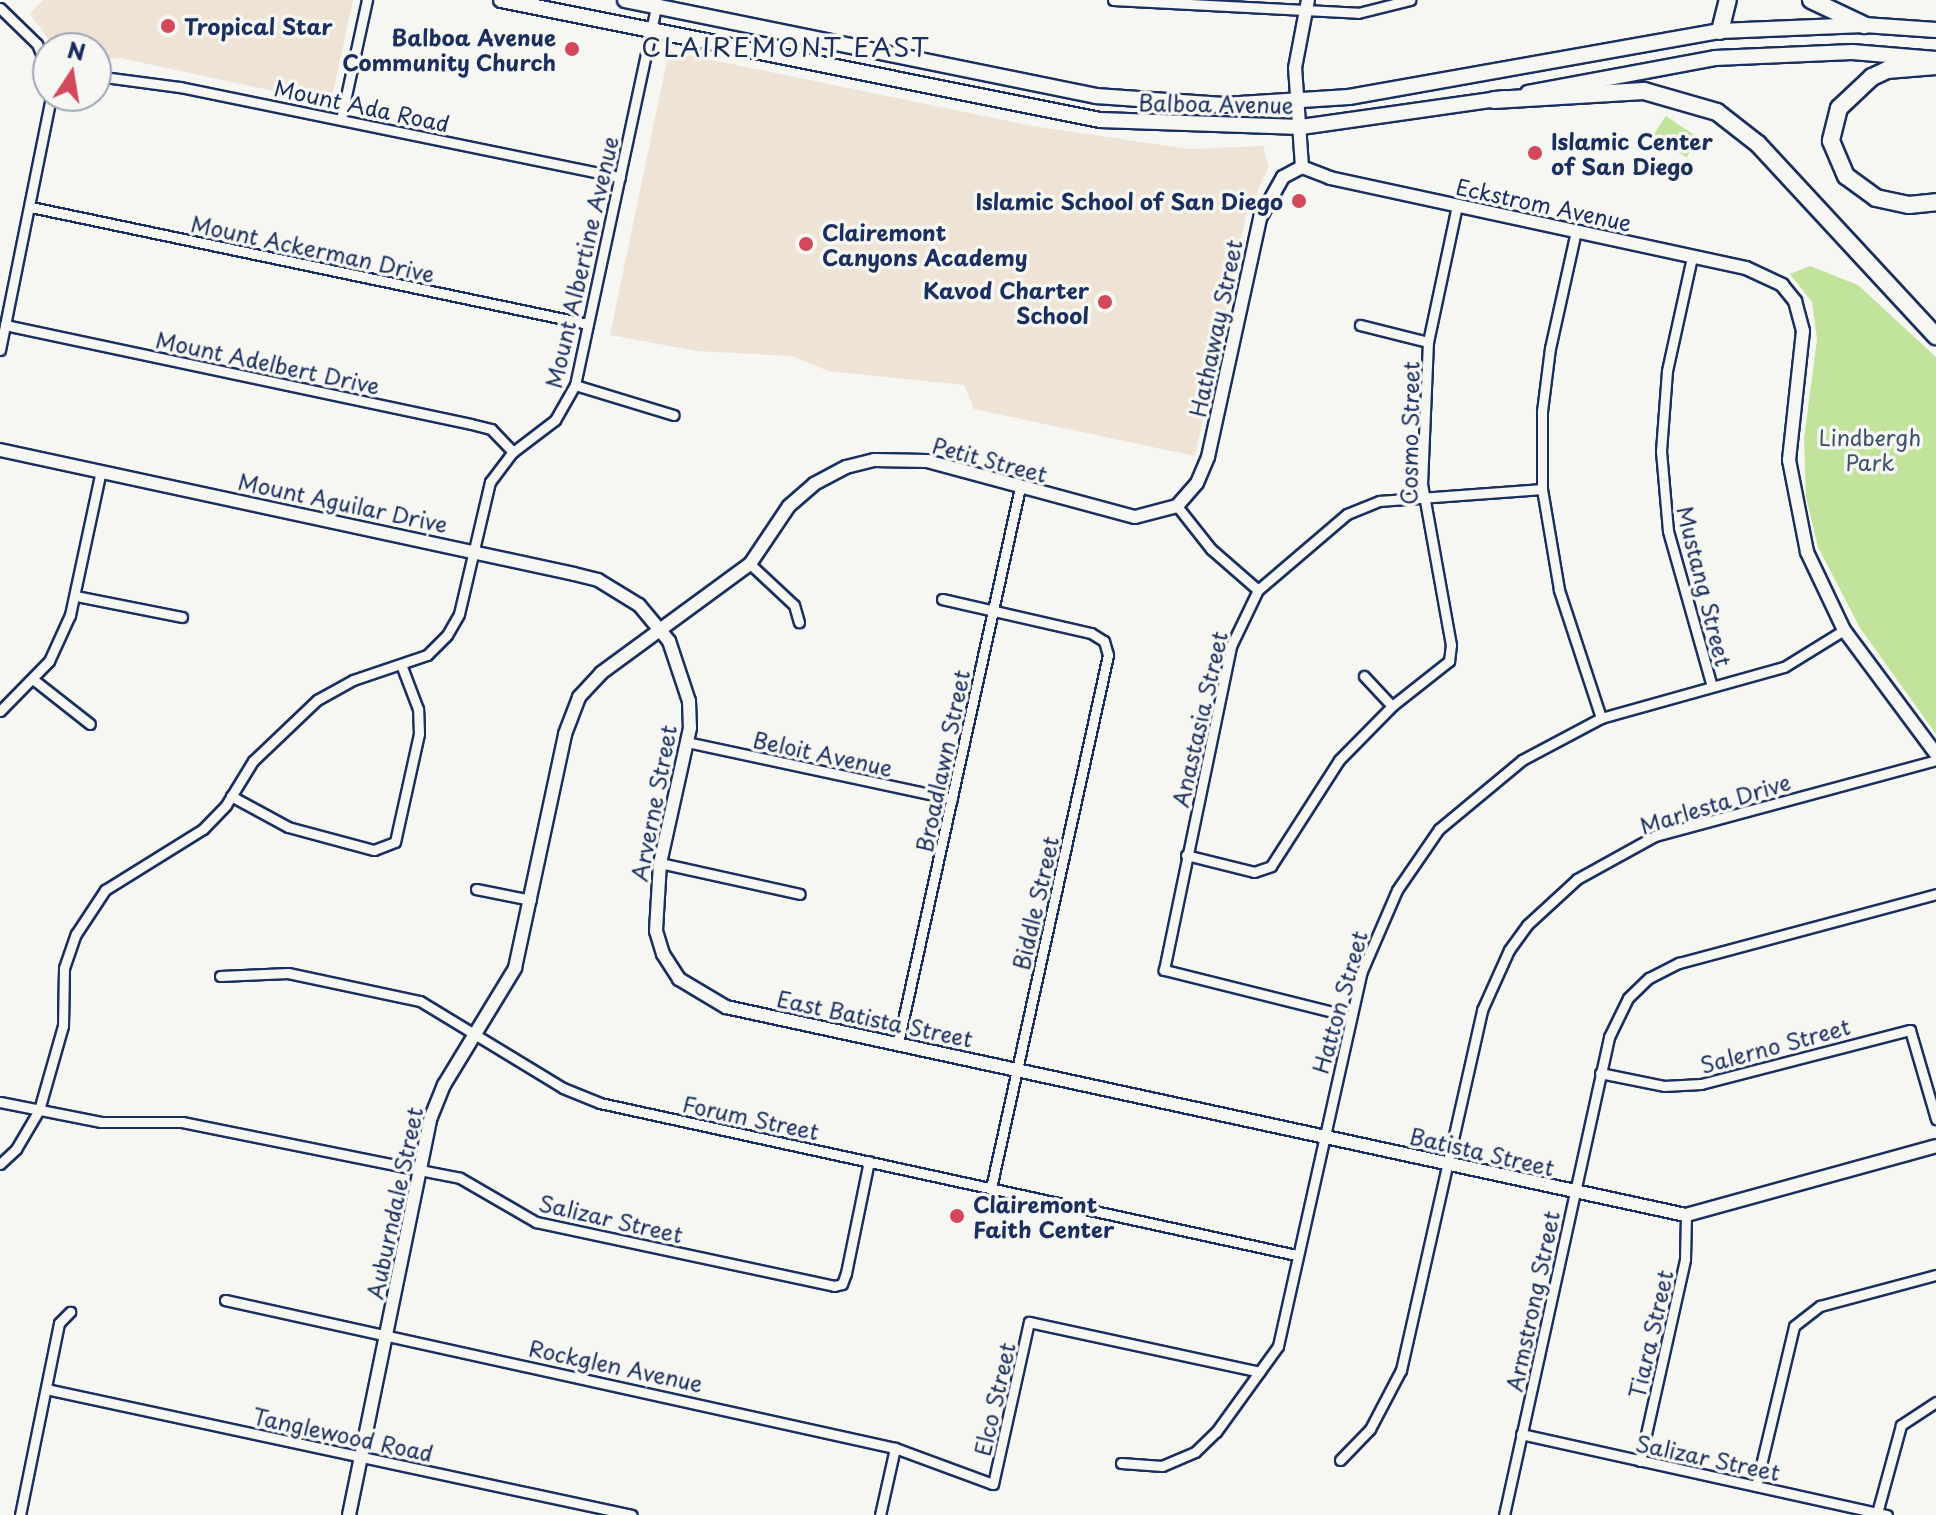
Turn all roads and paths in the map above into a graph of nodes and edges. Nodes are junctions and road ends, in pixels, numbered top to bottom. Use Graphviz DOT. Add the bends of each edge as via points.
graph roads {
  1 [pos="367,0"];
  2 [pos="501,0"];
  3 [pos="625,0"];
  4 [pos="1113,0"];
  5 [pos="1410,0"];
  6 [pos="1728,0"];
  7 [pos="1811,0"];
  8 [pos="657,4"];
  9 [pos="1308,4"];
  10 [pos="0,8"];
  11 [pos="1864,25"];
  12 [pos="1931,30"];
  13 [pos="1720,31"];
  14 [pos="651,32"];
  15 [pos="32,39"];
  16 [pos="1935,62"];
  17 [pos="112,76"];
  18 [pos="1494,100"];
  19 [pos="1300,102"];
  20 [pos="48,112"];
  21 [pos="341,119"];
  22 [pos="1301,127"];
  23 [pos="1302,167"];
  24 [pos="620,177"];
  25 [pos="1936,202"];
  26 [pos="1457,205"];
  27 [pos="31,207"];
  28 [pos="1576,231"];
  29 [pos="1692,257"];
  30 [pos="588,324"];
  31 [pos="5,325"];
  32 [pos="1360,325"];
  33 [pos="1936,336"];
  34 [pos="1428,342"];
  35 [pos="0,350"];
  36 [pos="575,385"];
  37 [pos="674,415"];
  38 [pos="0,450"];
  39 [pos="513,452"];
  40 [pos="101,471"];
  41 [pos="1020,487"];
  42 [pos="1542,489"];
  43 [pos="1423,497"];
  44 [pos="1177,506"];
  45 [pos="474,551"];
  46 [pos="750,564"];
  47 [pos="1258,590"];
  48 [pos="76,596"];
  49 [pos="942,599"];
  50 [pos="993,610"];
  51 [pos="182,617"];
  52 [pos="799,622"];
  53 [pos="662,628"];
  54 [pos="1844,630"];
  55 [pos="402,667"];
  56 [pos="1364,676"];
  57 [pos="34,680"];
  58 [pos="1712,686"];
  59 [pos="1392,706"];
  60 [pos="0,711"];
  61 [pos="1601,718"];
  62 [pos="90,724"];
  63 [pos="687,742"];
  64 [pos="1936,757"];
  65 [pos="231,796"];
  66 [pos="952,799"];
  67 [pos="1186,855"];
  68 [pos="660,863"];
  69 [pos="476,889"];
  70 [pos="800,894"];
  71 [pos="1936,894"];
  72 [pos="531,900"];
  73 [pos="220,976"];
  74 [pos="726,1007"];
  75 [pos="1349,1016"];
  76 [pos="477,1034"];
  77 [pos="898,1043"];
  78 [pos="1017,1068"];
  79 [pos="1600,1073"];
  80 [pos="0,1102"];
  81 [pos="39,1110"];
  82 [pos="1936,1119"];
  83 [pos="1323,1136"];
  84 [pos="1936,1146"];
  85 [pos="869,1161"];
  86 [pos="1449,1163"];
  87 [pos="0,1164"];
  88 [pos="420,1169"];
  89 [pos="991,1188"];
  90 [pos="1575,1193"];
  91 [pos="1686,1215"];
  92 [pos="1296,1255"];
  93 [pos="1936,1275"];
  94 [pos="225,1300"];
  95 [pos="70,1312"];
  96 [pos="387,1334"];
  97 [pos="1260,1372"];
  98 [pos="46,1389"];
  99 [pos="1936,1402"];
  100 [pos="1521,1434"];
  101 [pos="895,1448"];
  102 [pos="361,1457"];
  103 [pos="1340,1460"];
  104 [pos="1640,1461"];
  105 [pos="1121,1463"];
  106 [pos="993,1484"];
  107 [pos="1756,1486"];
  108 [pos="1882,1514"];
  109 [pos="20,1515"];
  110 [pos="349,1515"];
  111 [pos="632,1515"];
  112 [pos="880,1515"];
  113 [pos="1504,1515"];
  1 -- 21 [label="street"];
  2 -- 14 [label="main road, Balboa Avenue"];
  3 -- 8 [label="main road, Balboa Avenue"];
  4 -- 9 [label="street"];
  5 -- 9 [label="street" via="1358,13"];
  6 -- 13 [label="highway"];
  7 -- 11 [label="highway"];
  8 -- 14 [label="street, Mount Albertine Avenue"];
  8 -- 19 [label="main road, Balboa Avenue" via="1096,96 1224,105"];
  9 -- 19 [label="street" via="1295,68"];
  10 -- 15 [label="street"];
  11 -- 12 [label="main road, Balboa Avenue"];
  11 -- 13 [label="main road, Balboa Avenue"];
  13 -- 19 [label="main road, Balboa Avenue"];
  14 -- 22 [label="main road, Balboa Avenue" via="1100,120"];
  14 -- 24 [label="street, Mount Albertine Avenue"];
  16 -- 18 [label="main road, Balboa Avenue" via="1852,52 1715,58"];
  16 -- 25 [label="highway" via="1872,77 1839,108 1831,141 1846,176 1876,198 1909,205"];
  17 -- 21 [label="street, Mount Ada Road"];
  18 -- 22 [label="main road, Balboa Avenue"];
  18 -- 33 [label="highway" via="1644,91 1717,112 1758,144"];
  19 -- 22 [label="street"];
  20 -- 27 [label="street"];
  21 -- 24 [label="street, Mount Ada Road"];
  22 -- 23 [label="street"];
  23 -- 26 [label="street, Eckstrom Avenue"];
  23 -- 44 [label="street, Hathaway Street" via="1283,177 1260,218 1208,457 1197,483"];
  24 -- 30 [label="street, Mount Albertine Avenue"];
  26 -- 28 [label="street, Eckstrom Avenue"];
  26 -- 34 [label="street, Cosmo Street"];
  27 -- 30 [label="street, Mount Ackerman Drive"];
  27 -- 31 [label="street"];
  28 -- 29 [label="street, Eckstrom Avenue"];
  28 -- 42 [label="street" via="1550,348 1542,411"];
  29 -- 54 [label="street, Eckstrom Avenue" via="1778,281 1795,301 1803,331 1789,439 1796,514 1819,585"];
  29 -- 58 [label="street, Mustang Street" via="1667,371 1661,451 1668,531"];
  30 -- 36 [label="street, Mount Albertine Avenue"];
  31 -- 35 [label="street"];
  31 -- 39 [label="street, Mount Adelbert Drive" via="471,424 491,429"];
  32 -- 34 [label="street"];
  34 -- 43 [label="street, Cosmo Street"];
  36 -- 37 [label="street"];
  36 -- 39 [label="street, Mount Albertine Avenue" via="555,420"];
  38 -- 40 [label="street, Mount Aguilar Drive"];
  39 -- 45 [label="street, Mount Albertine Avenue" via="490,482"];
  40 -- 45 [label="street, Mount Aguilar Drive"];
  40 -- 48 [label="street"];
  41 -- 44 [label="street, Petit Street" via="1135,517"];
  41 -- 46 [label="street, Petit Street" via="927,461 859,463 801,495"];
  41 -- 50 [label="street, Broadlawn Street"];
  42 -- 43 [label="street, Anastasia Street"];
  42 -- 61 [label="street" via="1559,590"];
  43 -- 47 [label="street, Anastasia Street" via="1380,501 1347,514"];
  43 -- 59 [label="street, Cosmo Street" via="1451,645 1449,661"];
  44 -- 47 [label="street" via="1211,549"];
  45 -- 53 [label="street, Mount Aguilar Drive" via="598,580 639,605"];
  45 -- 55 [label="street, Mount Albertine Avenue" via="459,614 447,635 427,655"];
  46 -- 52 [label="street" via="794,605"];
  46 -- 53 [label="street, Petit Street"];
  47 -- 67 [label="street, Anastasia Street" via="1231,646"];
  48 -- 51 [label="street"];
  48 -- 57 [label="street" via="49,661"];
  49 -- 50 [label="street"];
  50 -- 66 [label="street, Broadlawn Street"];
  50 -- 78 [label="street, Biddle Street" via="1091,633 1104,641 1108,655"];
  53 -- 63 [label="street, Arverne Street" via="684,674"];
  53 -- 72 [label="street, Auburndale Street" via="589,683 571,714"];
  54 -- 58 [label="street, Hatton Street" via="1784,667"];
  54 -- 64 [label="street"];
  55 -- 65 [label="street, Mount Albertine Avenue" via="353,680 317,700 253,761"];
  55 -- 65 [label="street" via="418,709 419,734 398,835 383,849 288,827"];
  56 -- 59 [label="street"];
  57 -- 60 [label="street"];
  57 -- 62 [label="street"];
  58 -- 61 [label="street, Hatton Street"];
  59 -- 67 [label="street" via="1339,760 1271,866 1254,872"];
  61 -- 75 [label="street, Hatton Street" via="1522,760 1439,829 1381,922"];
  63 -- 66 [label="street, Beloit Avenue"];
  63 -- 68 [label="street, Arverne Street"];
  64 -- 86 [label="street, Marlesta Drive" via="1655,836 1577,879 1546,903 1509,950 1482,1010"];
  65 -- 81 [label="street, Mount Albertine Avenue" via="203,829 121,879 90,910 64,968 63,1026"];
  66 -- 77 [label="street, Broadlawn Street"];
  67 -- 75 [label="street, Anastasia Street" via="1164,970"];
  68 -- 70 [label="street"];
  68 -- 74 [label="street, Arverne Street" via="655,897 663,954 679,979"];
  69 -- 72 [label="street"];
  71 -- 79 [label="street, Armstrong Street" via="1662,970 1638,987 1617,1014"];
  72 -- 76 [label="street, Auburndale Street" via="515,968"];
  73 -- 76 [label="street, Forum Street" via="288,973 420,1001"];
  74 -- 77 [label="street, East Batista Street"];
  75 -- 83 [label="street, Hatton Street"];
  76 -- 85 [label="street, Forum Street" via="563,1088 600,1103"];
  76 -- 88 [label="street, Auburndale Street" via="437,1100"];
  77 -- 78 [label="street, East Batista Street"];
  78 -- 83 [label="street, Batista Street"];
  78 -- 89 [label="street, Biddle Street"];
  79 -- 82 [label="street, Salerno Street" via="1664,1086 1701,1084 1910,1030"];
  79 -- 90 [label="street, Armstrong Street"];
  80 -- 81 [label="street, Salizar Street"];
  81 -- 87 [label="street, Mount Albertine Avenue" via="16,1149"];
  81 -- 88 [label="street, Salizar Street" via="101,1122 182,1122"];
  83 -- 86 [label="street, Batista Street"];
  83 -- 92 [label="street, Hatton Street"];
  84 -- 91 [label="street, Batista Street"];
  85 -- 88 [label="street, Salizar Street" via="846,1273 842,1284 834,1286 536,1222 460,1178"];
  85 -- 89 [label="street, Forum Street"];
  86 -- 90 [label="street, Batista Street"];
  86 -- 103 [label="street, Marlesta Drive" via="1401,1370 1370,1429"];
  88 -- 96 [label="street, Auburndale Street"];
  89 -- 92 [label="street, Forum Street"];
  90 -- 91 [label="street, Batista Street"];
  90 -- 100 [label="street, Armstrong Street"];
  91 -- 104 [label="street, Tiara Street" via="1685,1259"];
  92 -- 97 [label="street, Hatton Street" via="1284,1329"];
  93 -- 107 [label="street" via="1820,1306 1794,1326"];
  94 -- 96 [label="street, Rockglen Avenue"];
  95 -- 98 [label="street" via="59,1323"];
  96 -- 101 [label="street, Rockglen Avenue"];
  96 -- 102 [label="street, Auburndale Street"];
  97 -- 105 [label="street, Hatton Street" via="1195,1452 1162,1466"];
  97 -- 106 [label="street, Elco Street" via="1029,1322"];
  98 -- 102 [label="street, Tanglewood Road"];
  98 -- 109 [label="street"];
  99 -- 108 [label="street" via="1901,1425"];
  100 -- 104 [label="street, Salizar Street"];
  100 -- 113 [label="street, Armstrong Street"];
  101 -- 106 [label="street, Rockglen Avenue"];
  101 -- 112 [label="street"];
  102 -- 110 [label="street, Auburndale Street"];
  102 -- 111 [label="street, Tanglewood Road"];
  104 -- 107 [label="street, Salizar Street"];
  107 -- 108 [label="street, Salizar Street"];
}
